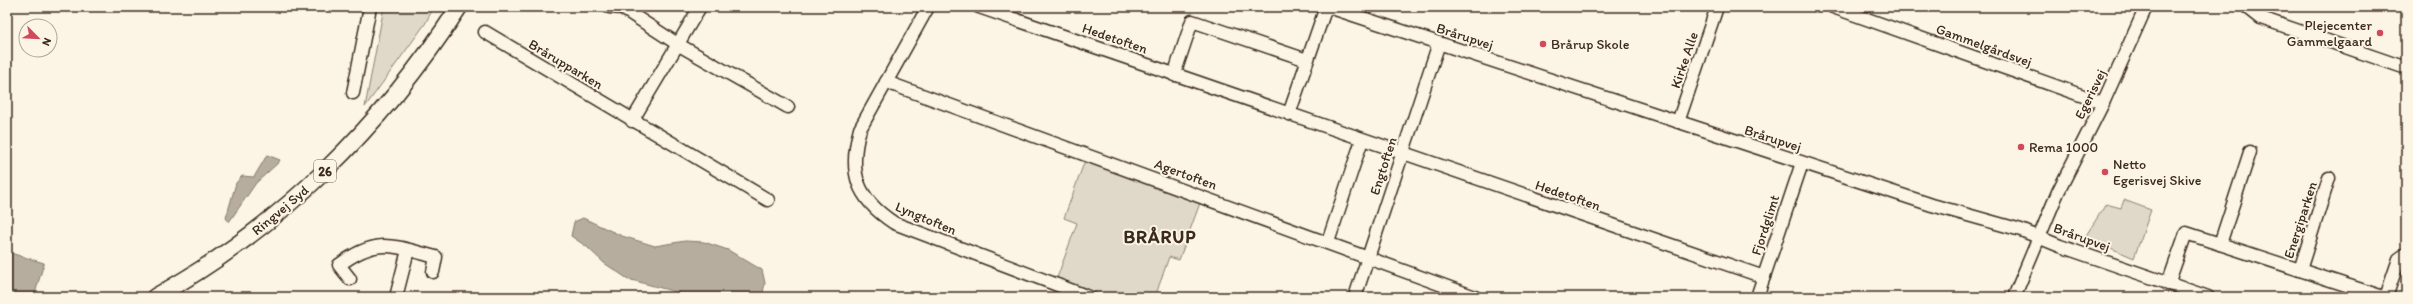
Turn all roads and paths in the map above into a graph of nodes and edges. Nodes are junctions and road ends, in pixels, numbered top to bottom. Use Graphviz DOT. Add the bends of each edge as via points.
graph roads {
  1 [pos="370,7"];
  2 [pos="459,7"];
  3 [pos="609,7"];
  4 [pos="700,7"];
  5 [pos="928,7"];
  6 [pos="979,7"];
  7 [pos="1327,7"];
  8 [pos="1717,7"];
  9 [pos="1833,7"];
  10 [pos="2146,7"];
  11 [pos="2247,7"];
  12 [pos="485,32"];
  13 [pos="1439,43"];
  14 [pos="679,45"];
  15 [pos="1307,60"];
  16 [pos="2406,68"];
  17 [pos="1174,75"];
  18 [pos="886,82"];
  19 [pos="352,93"];
  20 [pos="2103,103"];
  21 [pos="788,107"];
  22 [pos="1289,114"];
  23 [pos="632,121"];
  24 [pos="1678,122"];
  25 [pos="1362,140"];
  26 [pos="2250,152"];
  27 [pos="1402,155"];
  28 [pos="1802,163"];
  29 [pos="2329,178"];
  30 [pos="768,200"];
  31 [pos="2039,237"];
  32 [pos="1328,242"];
  33 [pos="2220,244"];
  34 [pos="408,250"];
  35 [pos="2406,254"];
  36 [pos="1368,257"];
  37 [pos="2300,270"];
  38 [pos="433,272"];
  39 [pos="1764,278"];
  40 [pos="350,279"];
  41 [pos="2168,284"];
  42 [pos="155,297"];
  43 [pos="396,297"];
  44 [pos="1089,297"];
  45 [pos="1355,297"];
  46 [pos="1475,297"];
  47 [pos="1757,297"];
  48 [pos="2014,297"];
  49 [pos="2208,297"];
  50 [pos="2384,297"];
  1 -- 19 [label="street"];
  2 -- 42 [label="main road, Ringvej Syd / 26" via="410,78 323,173 233,248"];
  3 -- 14 [label="street" via="622,8"];
  4 -- 14 [label="street"];
  5 -- 18 [label="street, Lyngtoften"];
  6 -- 17 [label="street, Hedetoften"];
  7 -- 13 [label="street, Brårupvej"];
  7 -- 15 [label="street"];
  8 -- 24 [label="street, Kirke Alle"];
  9 -- 20 [label="street, Gammelgårdsvej"];
  10 -- 20 [label="street, Egerisvej"];
  11 -- 16 [label="street" via="2261,18"];
  12 -- 23 [label="street, Brårupparken"];
  13 -- 24 [label="street, Brårupvej"];
  13 -- 27 [label="street, Engtoften"];
  14 -- 21 [label="street"];
  14 -- 23 [label="street"];
  15 -- 17 [label="street" via="1192,21"];
  15 -- 22 [label="street"];
  17 -- 22 [label="street, Hedetoften"];
  18 -- 32 [label="street, Agertoften"];
  18 -- 44 [label="street, Lyngtoften" via="860,129 855,148 854,166 858,184 876,212 894,223"];
  20 -- 31 [label="street, Egerisvej" via="2058,192"];
  22 -- 25 [label="street, Hedetoften"];
  23 -- 30 [label="street, Brårupparken"];
  24 -- 28 [label="street, Brårupvej"];
  25 -- 27 [label="street, Hedetoften"];
  25 -- 32 [label="street"];
  26 -- 33 [label="street"];
  27 -- 36 [label="street, Engtoften"];
  27 -- 39 [label="street, Hedetoften"];
  28 -- 31 [label="street, Brårupvej"];
  28 -- 39 [label="street, Fjordglimt"];
  29 -- 37 [label="street, Energiparken"];
  31 -- 41 [label="street, Brårupvej"];
  31 -- 48 [label="street, Egerisvej"];
  32 -- 36 [label="street, Agertoften"];
  33 -- 37 [label="street, Energiparken"];
  33 -- 41 [label="street, Energiparken" via="2186,233"];
  34 -- 38 [label="street" via="436,257"];
  34 -- 40 [label="street" via="382,245 356,252 338,265"];
  34 -- 43 [label="street"];
  35 -- 50 [label="street, Energiparken" via="2399,259"];
  36 -- 45 [label="street, Engtoften"];
  36 -- 46 [label="street, Agertoften"];
  37 -- 50 [label="street, Energiparken"];
  39 -- 47 [label="street, Fjordglimt"];
  41 -- 49 [label="street, Brårupvej"];
}
